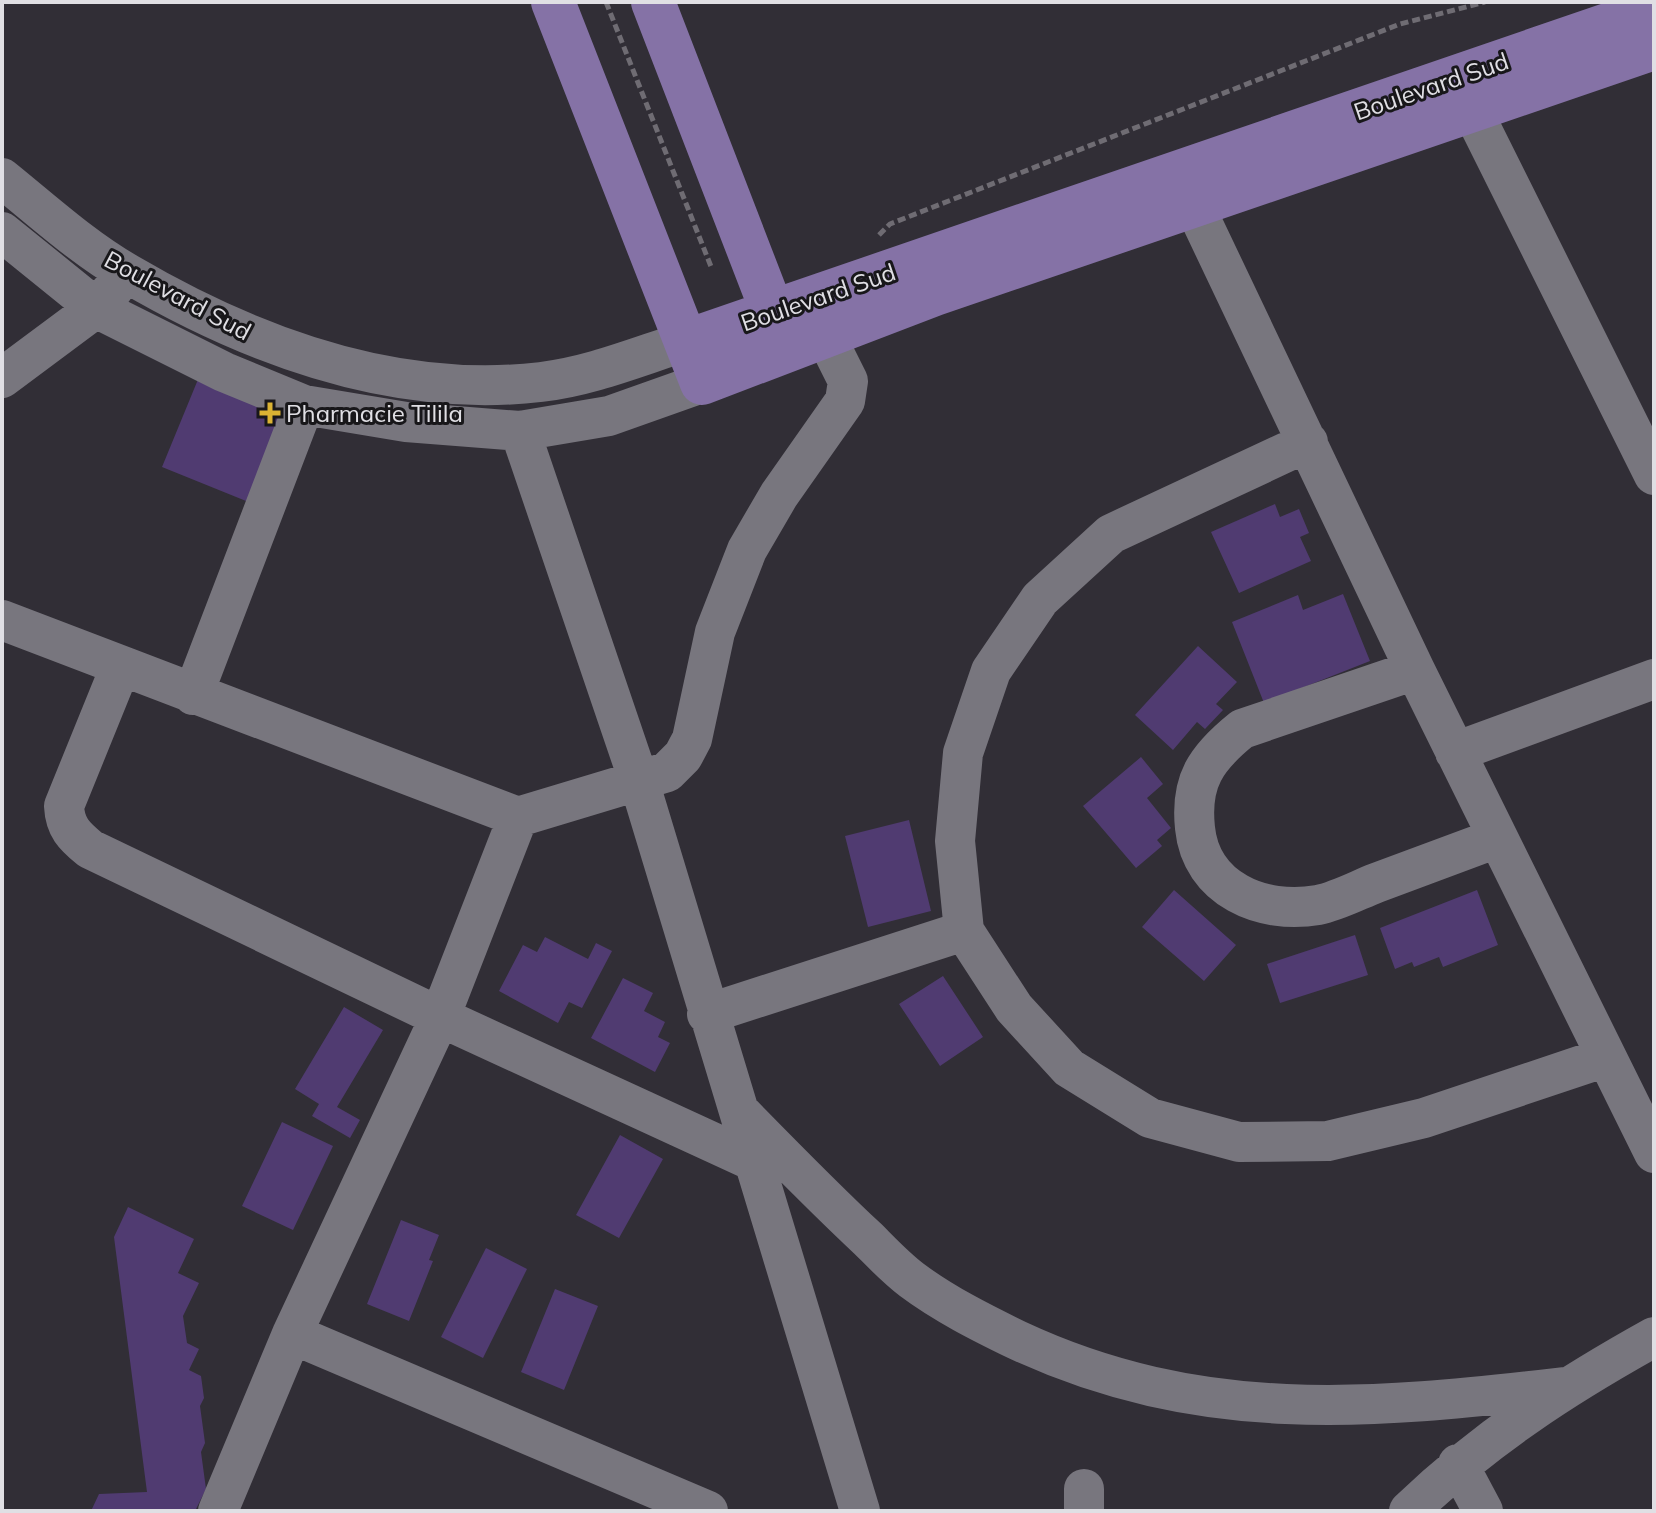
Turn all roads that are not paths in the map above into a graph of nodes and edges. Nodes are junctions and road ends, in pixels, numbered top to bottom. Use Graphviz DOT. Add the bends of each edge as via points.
graph roads {
  1 [pos="553,2"];
  2 [pos="653,2"];
  3 [pos="1654,9"];
  4 [pos="1654,48"];
  5 [pos="1464,94"];
  6 [pos="2,178"];
  7 [pos="1185,189"];
  8 [pos="2,232"];
  9 [pos="127,273"];
  10 [pos="96,308"];
  11 [pos="795,333"];
  12 [pos="687,341"];
  13 [pos="2,378"];
  14 [pos="702,383"];
  15 [pos="304,405"];
  16 [pos="520,431"];
  17 [pos="1308,442"];
  18 [pos="1654,475"];
  19 [pos="2,620"];
  20 [pos="120,668"];
  21 [pos="1415,670"];
  22 [pos="1654,679"];
  23 [pos="193,695"];
  24 [pos="1455,752"];
  25 [pos="638,778"];
  26 [pos="518,817"];
  27 [pos="1497,838"];
  28 [pos="964,931"];
  29 [pos="707,1014"];
  30 [pos="440,1017"];
  31 [pos="1606,1057"];
  32 [pos="739,1111"];
  33 [pos="1654,1153"];
  34 [pos="751,1160"];
  35 [pos="292,1334"];
  36 [pos="1654,1337"];
  37 [pos="1564,1387"];
  38 [pos="1458,1464"];
  39 [pos="218,1511"];
  40 [pos="708,1511"];
  41 [pos="860,1511"];
  42 [pos="1409,1511"];
  43 [pos="1483,1511"];
  1 -- 12 [label="main road"];
  2 -- 11 [label="main road"];
  3 -- 5 [label="main road, Boulevard Sud"];
  4 -- 5 [label="main road, Boulevard Sud"];
  5 -- 7 [label="main road, Boulevard Sud"];
  5 -- 18 [label="street"];
  6 -- 9 [label="street, Boulevard Sud"];
  7 -- 11 [label="main road, Boulevard Sud"];
  7 -- 17 [label="street"];
  8 -- 10 [label="street, Boulevard Sud"];
  9 -- 10 [label="street"];
  9 -- 12 [label="street, Boulevard Sud" via="215,319 304,356 382,377 472,387 544,382"];
  10 -- 13 [label="street"];
  10 -- 15 [label="street, Boulevard Sud"];
  11 -- 12 [label="main road, Boulevard Sud"];
  11 -- 14 [label="main road, Boulevard Sud"];
  11 -- 25 [label="street" via="848,381 845,401 747,550 715,632 692,739 683,756 667,772"];
  12 -- 14 [label="main road"];
  14 -- 16 [label="street, Boulevard Sud" via="609,416"];
  15 -- 16 [label="street, Boulevard Sud" via="406,422"];
  15 -- 23 [label="street"];
  16 -- 25 [label="street"];
  17 -- 21 [label="street"];
  17 -- 28 [label="street" via="1111,534 1040,599 991,671 963,753 955,841"];
  19 -- 20 [label="street"];
  20 -- 23 [label="street"];
  20 -- 30 [label="street" via="64,806 72,835 90,849"];
  21 -- 24 [label="street"];
  21 -- 27 [label="street" via="1242,729 1219,747 1192,799 1196,841 1208,868 1229,891 1254,901 1320,905"];
  22 -- 24 [label="street"];
  23 -- 26 [label="street"];
  24 -- 27 [label="street"];
  25 -- 26 [label="street"];
  25 -- 29 [label="street"];
  26 -- 30 [label="street"];
  27 -- 31 [label="street"];
  28 -- 29 [label="street"];
  28 -- 31 [label="street" via="1014,1008 1069,1068 1150,1118 1239,1142 1328,1141 1424,1118"];
  29 -- 32 [label="street"];
  30 -- 34 [label="street"];
  30 -- 35 [label="street"];
  31 -- 33 [label="street"];
  32 -- 34 [label="street"];
  32 -- 37 [label="street" via="912,1280 984,1324 1065,1362 1139,1385 1230,1402 1327,1407 1434,1403"];
  34 -- 41 [label="street"];
  35 -- 39 [label="street"];
  35 -- 40 [label="street"];
  36 -- 37 [label="street"];
  37 -- 38 [label="street"];
  38 -- 42 [label="street"];
  38 -- 43 [label="street"];
}
